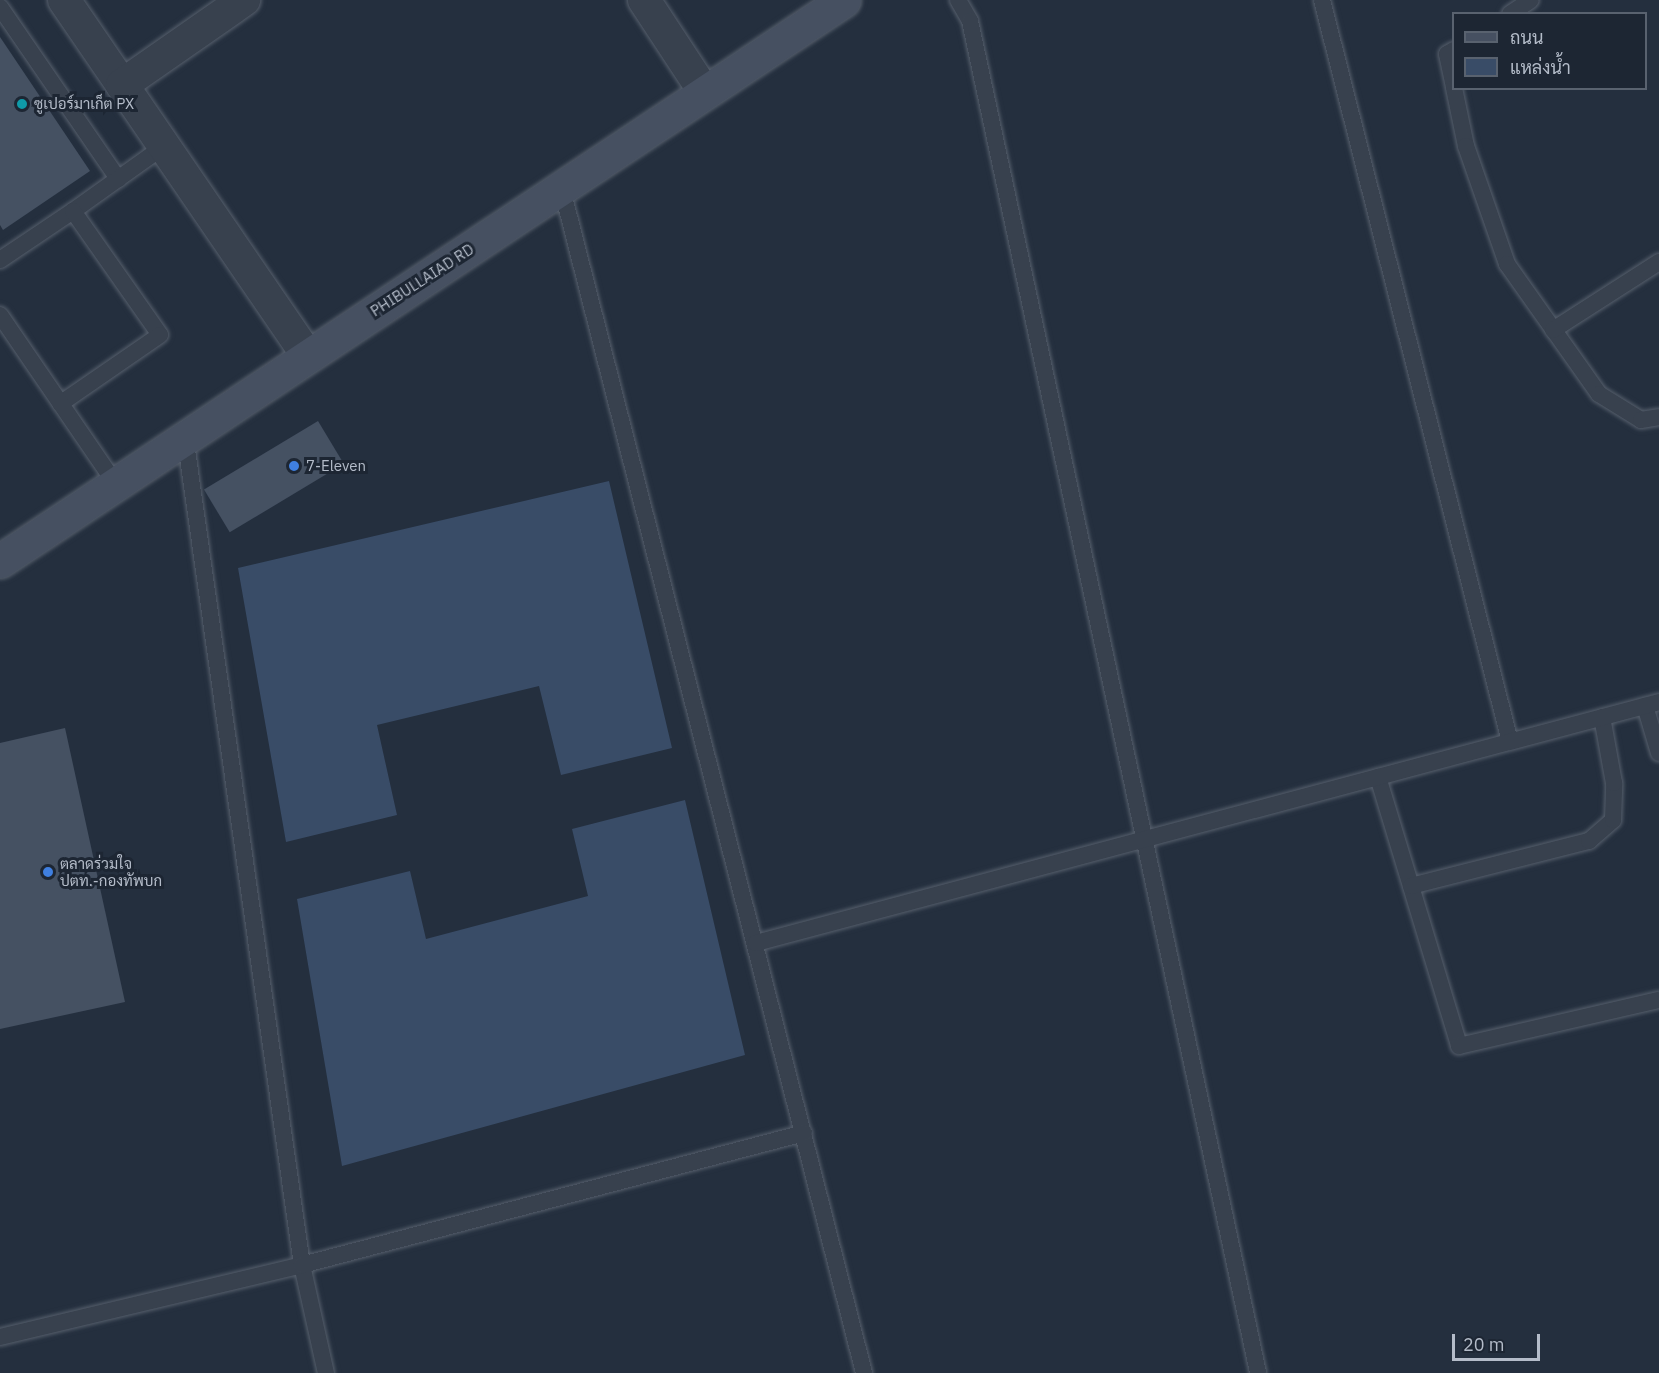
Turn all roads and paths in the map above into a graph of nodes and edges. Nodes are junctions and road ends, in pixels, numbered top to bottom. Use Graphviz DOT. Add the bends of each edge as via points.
graph roads {
  1 [pos="64,0"];
  2 [pos="244,0"];
  3 [pos="644,0"];
  4 [pos="844,0"];
  5 [pos="958,0"];
  6 [pos="1322,0"];
  7 [pos="1531,0"];
  8 [pos="0,7"];
  9 [pos="1513,12"];
  10 [pos="1452,51"];
  11 [pos="1452,78"];
  12 [pos="122,85"];
  13 [pos="1455,90"];
  14 [pos="705,93"];
  15 [pos="164,146"];
  16 [pos="118,179"];
  17 [pos="562,189"];
  18 [pos="73,211"];
  19 [pos="0,260"];
  20 [pos="1659,262"];
  21 [pos="0,315"];
  22 [pos="1553,330"];
  23 [pos="307,355"];
  24 [pos="60,404"];
  25 [pos="1659,417"];
  26 [pos="185,436"];
  27 [pos="115,483"];
  28 [pos="0,561"];
  29 [pos="1652,704"];
  30 [pos="1602,717"];
  31 [pos="1510,742"];
  32 [pos="1659,753"];
  33 [pos="1378,777"];
  34 [pos="1147,837"];
  35 [pos="1411,886"];
  36 [pos="756,943"];
  37 [pos="1659,1000"];
  38 [pos="804,1133"];
  39 [pos="302,1265"];
  40 [pos="0,1337"];
  41 [pos="326,1373"];
  42 [pos="864,1373"];
  43 [pos="1258,1373"];
  1 -- 12 [label="street"];
  2 -- 12 [label="street"];
  3 -- 14 [label="street"];
  4 -- 14 [label="street, PHIBULLAIAD RD"];
  5 -- 34 [label="lane" via="970,21"];
  6 -- 31 [label="lane"];
  7 -- 9 [label="lane"];
  8 -- 16 [label="lane"];
  10 -- 11 [label="lane" via="1447,54"];
  12 -- 15 [label="street"];
  13 -- 22 [label="lane" via="1466,146 1507,264"];
  14 -- 17 [label="street, PHIBULLAIAD RD"];
  15 -- 16 [label="lane"];
  15 -- 23 [label="street"];
  16 -- 18 [label="lane"];
  17 -- 23 [label="street, PHIBULLAIAD RD"];
  17 -- 36 [label="lane"];
  18 -- 19 [label="lane"];
  18 -- 24 [label="lane" via="160,335"];
  20 -- 22 [label="lane"];
  21 -- 24 [label="lane"];
  22 -- 25 [label="lane" via="1599,394 1641,420"];
  23 -- 26 [label="street, PHIBULLAIAD RD"];
  24 -- 27 [label="lane"];
  26 -- 27 [label="street, PHIBULLAIAD RD"];
  26 -- 39 [label="lane"];
  27 -- 28 [label="street, PHIBULLAIAD RD"];
  29 -- 30 [label="lane"];
  29 -- 32 [label="lane"];
  30 -- 31 [label="lane"];
  30 -- 35 [label="lane" via="1614,783 1613,820 1589,841"];
  31 -- 33 [label="lane"];
  33 -- 34 [label="lane"];
  33 -- 35 [label="lane"];
  34 -- 36 [label="lane"];
  34 -- 43 [label="lane"];
  35 -- 37 [label="lane" via="1459,1046"];
  36 -- 38 [label="lane"];
  38 -- 39 [label="lane"];
  38 -- 42 [label="lane"];
  39 -- 40 [label="lane"];
  39 -- 41 [label="lane"];
}
